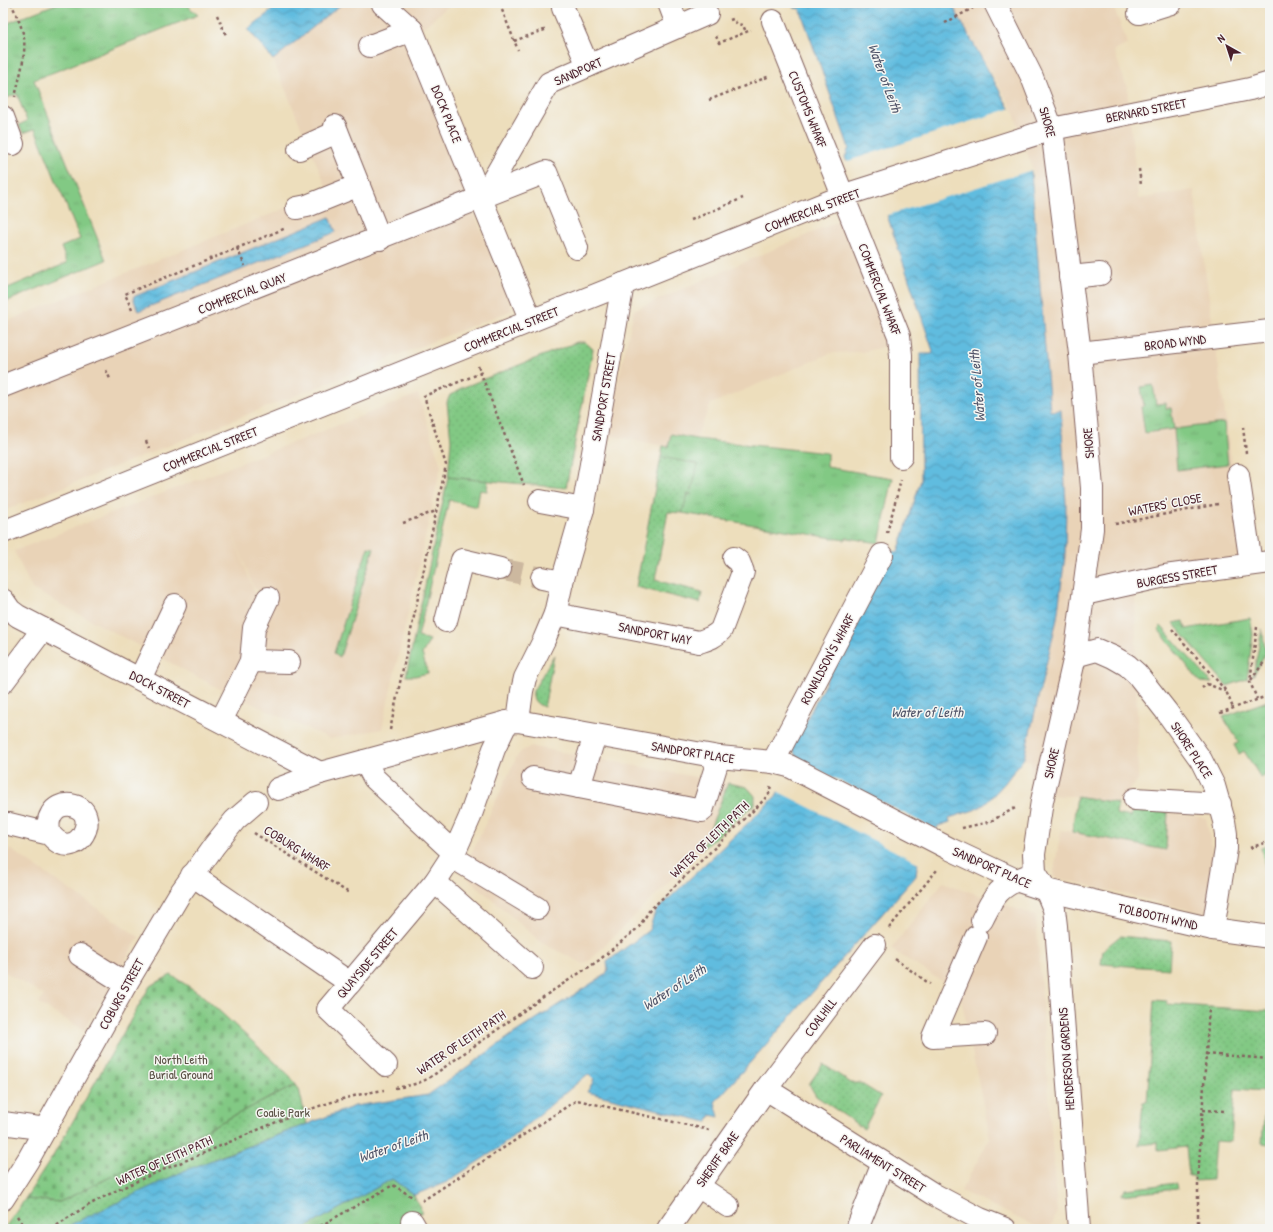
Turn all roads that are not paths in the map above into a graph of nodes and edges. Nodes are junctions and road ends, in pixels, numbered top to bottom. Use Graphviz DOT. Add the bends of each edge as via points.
graph roads {
  1 [pos="669,3"];
  2 [pos="1172,3"];
  3 [pos="383,4"];
  4 [pos="986,5"];
  5 [pos="1139,13"];
  6 [pos="566,14"];
  7 [pos="707,14"];
  8 [pos="774,21"];
  9 [pos="678,27"];
  10 [pos="412,30"];
  11 [pos="370,46"];
  12 [pos="588,66"];
  13 [pos="1270,83"];
  14 [pos="3,117"];
  15 [pos="1052,129"];
  16 [pos="1022,138"];
  17 [pos="13,144"];
  18 [pos="299,149"];
  19 [pos="359,185"];
  20 [pos="848,195"];
  21 [pos="482,199"];
  22 [pos="294,217"];
  23 [pos="376,240"];
  24 [pos="577,248"];
  25 [pos="1100,274"];
  26 [pos="1070,277"];
  27 [pos="623,284"];
  28 [pos="531,321"];
  29 [pos="1270,331"];
  30 [pos="1080,353"];
  31 [pos="3,386"];
  32 [pos="902,456"];
  33 [pos="1242,466"];
  34 [pos="540,501"];
  35 [pos="583,509"];
  36 [pos="3,532"];
  37 [pos="882,555"];
  38 [pos="734,558"];
  39 [pos="1261,563"];
  40 [pos="500,569"];
  41 [pos="1084,594"];
  42 [pos="268,598"];
  43 [pos="3,600"];
  44 [pos="175,605"];
  45 [pos="555,614"];
  46 [pos="446,621"];
  47 [pos="43,629"];
  48 [pos="1075,656"];
  49 [pos="251,661"];
  50 [pos="289,662"];
  51 [pos="140,679"];
  52 [pos="3,682"];
  53 [pos="221,721"];
  54 [pos="512,721"];
  55 [pos="594,735"];
  56 [pos="719,757"];
  57 [pos="365,761"];
  58 [pos="781,764"];
  59 [pos="320,773"];
  60 [pos="533,778"];
  61 [pos="579,787"];
  62 [pos="278,789"];
  63 [pos="1135,799"];
  64 [pos="256,802"];
  65 [pos="1220,804"];
  66 [pos="9,824"];
  67 [pos="50,834"];
  68 [pos="453,855"];
  69 [pos="192,875"];
  70 [pos="1032,881"];
  71 [pos="435,882"];
  72 [pos="537,908"];
  73 [pos="1213,928"];
  74 [pos="1270,938"];
  75 [pos="875,945"];
  76 [pos="80,955"];
  77 [pos="532,968"];
  78 [pos="350,983"];
  79 [pos="126,984"];
  80 [pos="985,1034"];
  81 [pos="386,1065"];
  82 [pos="766,1089"];
  83 [pos="3,1123"];
  84 [pos="46,1129"];
  85 [pos="883,1163"];
  86 [pos="698,1186"];
  87 [pos="3,1200"];
  88 [pos="728,1206"];
  89 [pos="668,1229"];
  90 [pos="857,1229"];
  91 [pos="1005,1229"];
  92 [pos="1079,1229"];
  1 -- 9 [label="street"];
  2 -- 5 [label="street"];
  3 -- 10 [label="street, DOCK PLACE"];
  4 -- 15 [label="street, SHORE" via="1032,77"];
  6 -- 12 [label="street"];
  7 -- 9 [label="street, SANDPORT"];
  8 -- 20 [label="street, CUSTOMS WHARF"];
  9 -- 12 [label="street, SANDPORT"];
  10 -- 11 [label="street"];
  10 -- 21 [label="street, DOCK PLACE"];
  12 -- 21 [label="street, SANDPORT" via="549,83"];
  13 -- 15 [label="street, BERNARD STREET"];
  14 -- 17 [label="street"];
  15 -- 16 [label="street, BERNARD STREET"];
  15 -- 26 [label="street, SHORE"];
  16 -- 20 [label="street, COMMERCIAL STREET"];
  18 -- 19 [label="street" via="336,129"];
  19 -- 22 [label="street" via="307,206"];
  19 -- 23 [label="street"];
  20 -- 27 [label="street, COMMERCIAL STREET"];
  20 -- 32 [label="street, COMMERCIAL WHARF" via="900,336"];
  21 -- 23 [label="street, COMMERCIAL QUAY"];
  21 -- 24 [label="street" via="546,172"];
  21 -- 28 [label="street, DOCK PLACE"];
  23 -- 31 [label="street, COMMERCIAL QUAY"];
  25 -- 26 [label="street"];
  26 -- 30 [label="street, SHORE"];
  27 -- 28 [label="street, COMMERCIAL STREET"];
  27 -- 35 [label="street, SANDPORT STREET"];
  28 -- 36 [label="street, COMMERCIAL STREET"];
  29 -- 30 [label="street, BROAD WYND"];
  30 -- 41 [label="street, SHORE" via="1092,488 1092,529"];
  33 -- 39 [label="street" via="1242,500"];
  34 -- 35 [label="street"];
  35 -- 45 [label="street, SANDPORT STREET" via="557,575"];
  37 -- 58 [label="street, RONALDSON'S WHARF"];
  38 -- 45 [label="street, SANDPORT WAY" via="739,562 743,572 721,630 699,642"];
  39 -- 41 [label="street, BURGESS STREET" via="1165,576"];
  40 -- 46 [label="street" via="462,560"];
  41 -- 48 [label="street, SHORE"];
  42 -- 49 [label="street" via="254,628"];
  43 -- 47 [label="street, DOCK STREET" via="18,616"];
  44 -- 51 [label="street"];
  45 -- 54 [label="street" via="525,678"];
  47 -- 51 [label="street, DOCK STREET"];
  47 -- 52 [label="street"];
  48 -- 65 [label="street, SHORE PLACE" via="1097,650 1127,665 1137,674 1201,760"];
  48 -- 70 [label="street, SHORE" via="1042,801"];
  49 -- 50 [label="street"];
  49 -- 53 [label="street"];
  51 -- 53 [label="street, DOCK STREET"];
  53 -- 59 [label="street, DOCK STREET"];
  54 -- 55 [label="street, SANDPORT PLACE"];
  54 -- 57 [label="street, SANDPORT PLACE"];
  54 -- 68 [label="street, QUAYSIDE STREET" via="494,750 470,817"];
  55 -- 56 [label="street, SANDPORT PLACE"];
  55 -- 61 [label="street"];
  56 -- 58 [label="street, SANDPORT PLACE"];
  56 -- 61 [label="street" via="702,811"];
  57 -- 59 [label="street, SANDPORT PLACE"];
  57 -- 68 [label="street" via="374,778"];
  58 -- 70 [label="street, SANDPORT PLACE" via="941,844"];
  59 -- 62 [label="street"];
  60 -- 61 [label="street"];
  63 -- 65 [label="street"];
  64 -- 69 [label="street, COBURG STREET" via="234,820"];
  65 -- 73 [label="street, SHORE PLACE" via="1226,834 1219,850"];
  66 -- 67 [label="street"];
  68 -- 71 [label="street, QUAYSIDE STREET"];
  68 -- 72 [label="street"];
  69 -- 78 [label="street"];
  69 -- 79 [label="street, COBURG STREET"];
  70 -- 73 [label="street, TOLBOOTH WYND"];
  70 -- 80 [label="street" via="1007,885 993,897 933,1038"];
  70 -- 92 [label="street, HENDERSON GARDENS" via="1054,909"];
  71 -- 77 [label="street"];
  71 -- 78 [label="street, QUAYSIDE STREET"];
  73 -- 74 [label="street, TOLBOOTH WYND"];
  75 -- 82 [label="street, COALHILL"];
  76 -- 79 [label="street"];
  78 -- 81 [label="street, QUAYSIDE STREET" via="328,1009"];
  79 -- 84 [label="street, COBURG STREET"];
  82 -- 85 [label="street, PARLIAMENT STREET"];
  82 -- 86 [label="street, SHERIFF BRAE"];
  83 -- 84 [label="street"];
  84 -- 87 [label="street, COBURG STREET"];
  85 -- 90 [label="street"];
  85 -- 91 [label="street, PARLIAMENT STREET" via="933,1194"];
  86 -- 88 [label="street"];
  86 -- 89 [label="street, SHERIFF BRAE"];
}
